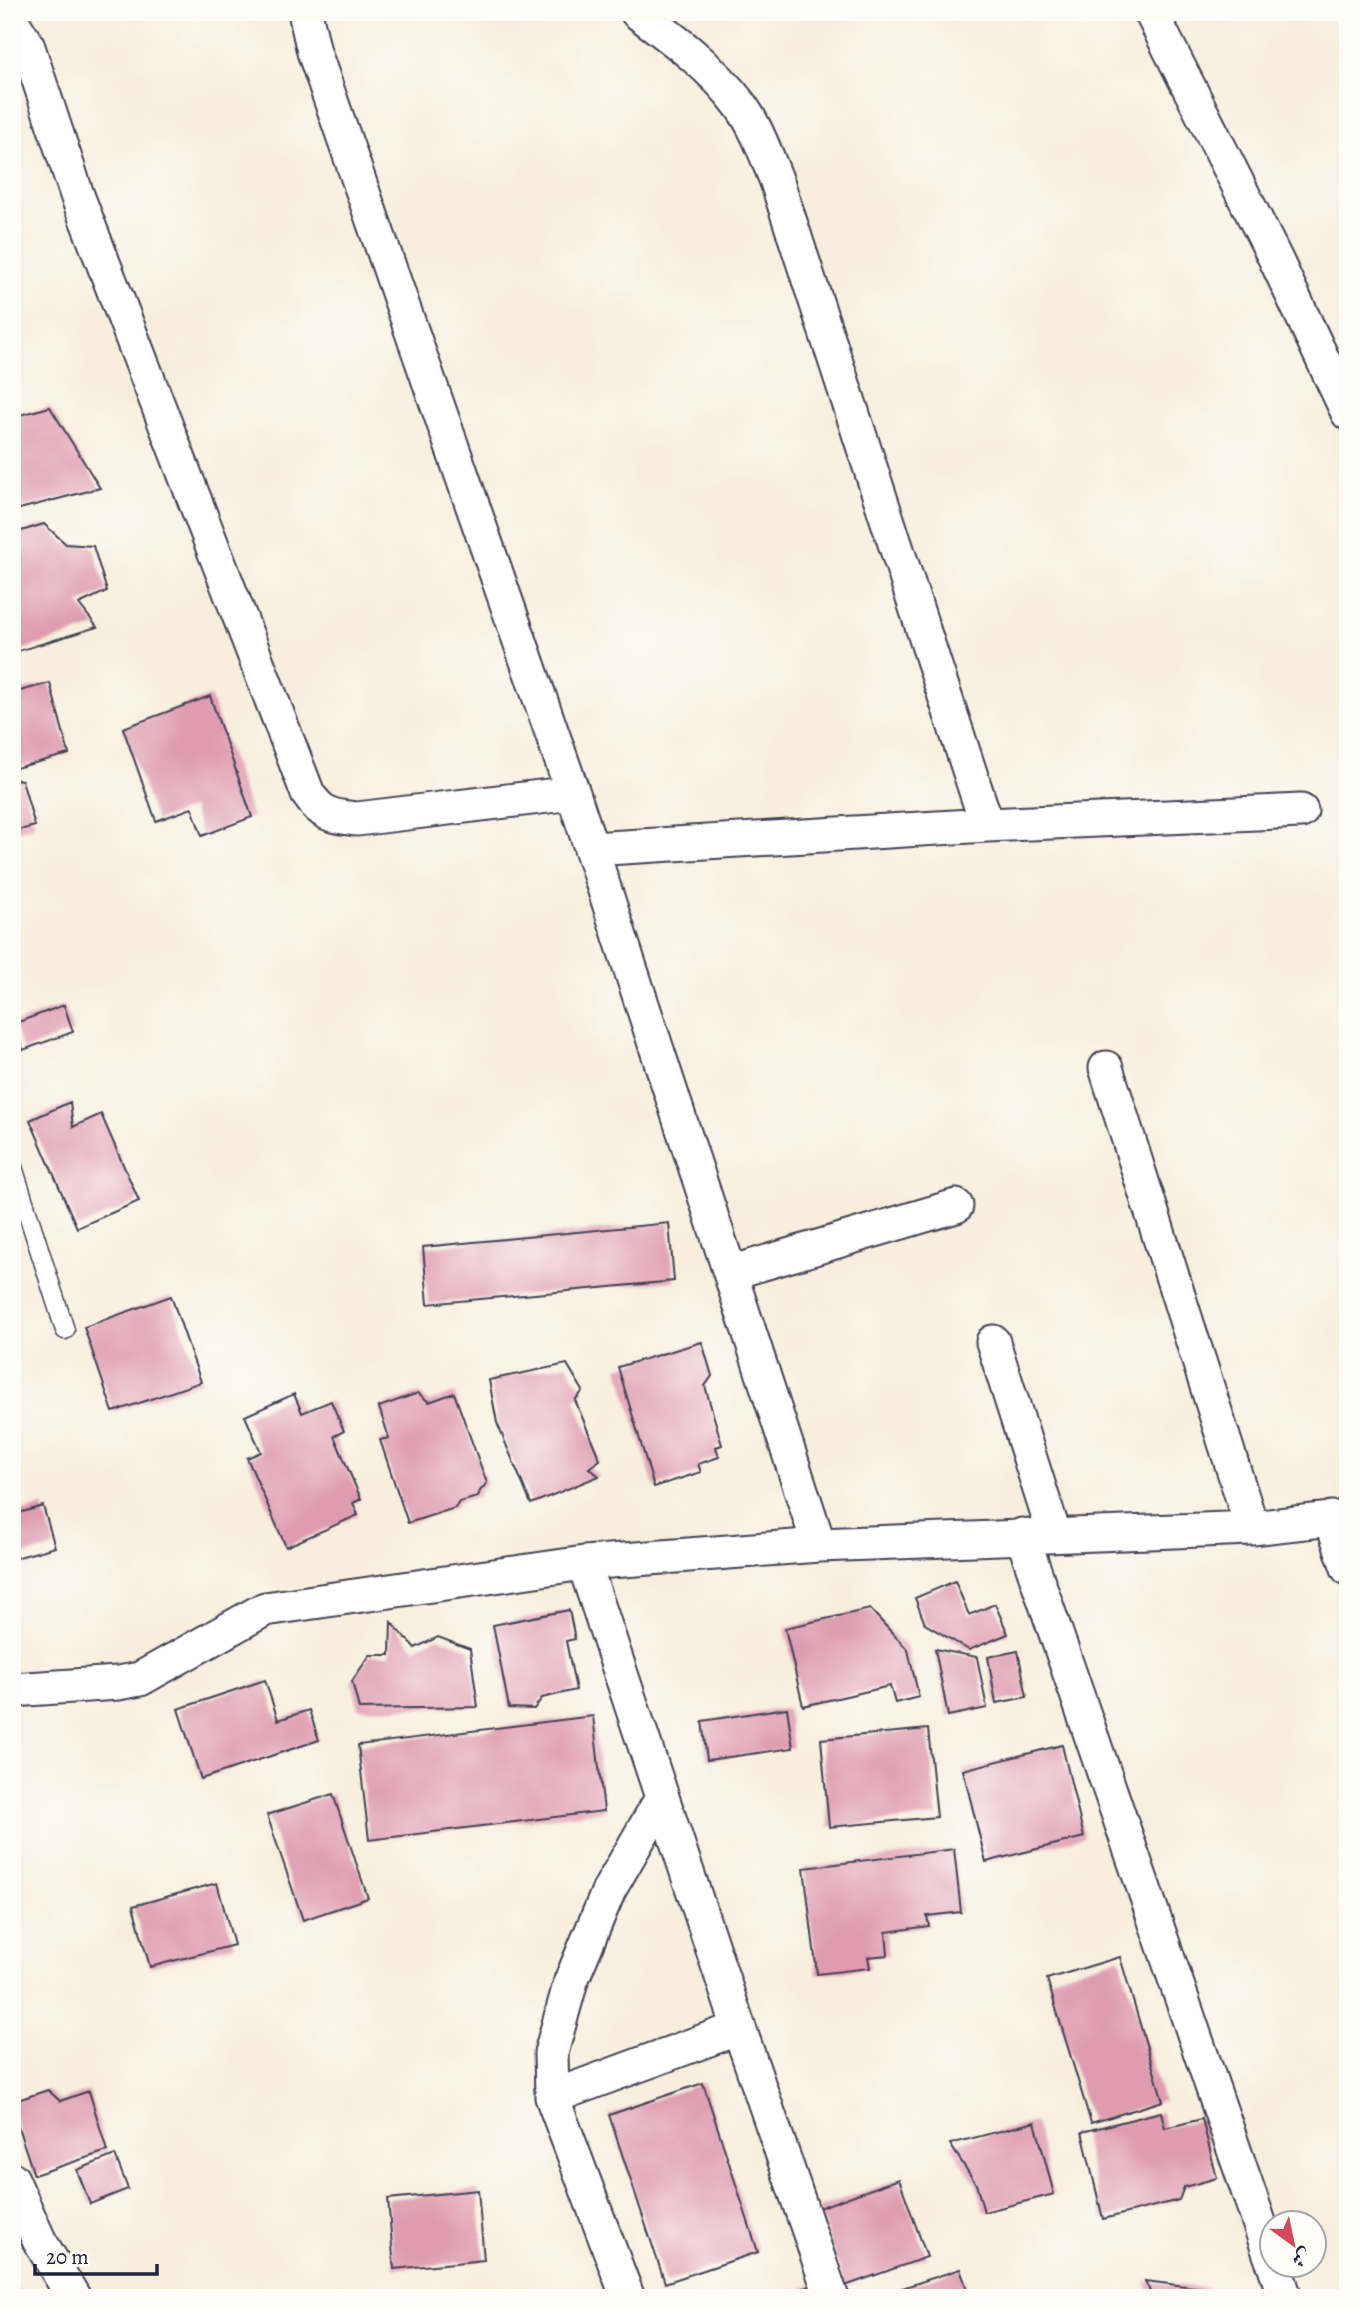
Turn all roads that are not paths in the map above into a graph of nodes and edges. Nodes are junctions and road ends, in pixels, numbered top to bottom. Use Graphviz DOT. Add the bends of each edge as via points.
graph roads {
  1 [pos="305,12"];
  2 [pos="637,12"];
  3 [pos="1151,12"];
  4 [pos="12,21"];
  5 [pos="1348,413"];
  6 [pos="573,793"];
  7 [pos="1301,811"];
  8 [pos="987,825"];
  9 [pos="591,849"];
  10 [pos="1106,1068"];
  11 [pos="12,1164"];
  12 [pos="956,1206"];
  13 [pos="730,1273"];
  14 [pos="65,1329"];
  15 [pos="993,1342"];
  16 [pos="1339,1518"];
  17 [pos="1252,1528"];
  18 [pos="1038,1535"];
  19 [pos="819,1545"];
  20 [pos="583,1563"];
  21 [pos="1348,1568"];
  22 [pos="12,1690"];
  23 [pos="662,1798"];
  24 [pos="738,2028"];
  25 [pos="552,2097"];
  26 [pos="12,2179"];
  27 [pos="1258,2216"];
  28 [pos="1279,2278"];
  29 [pos="74,2298"];
  30 [pos="628,2298"];
  31 [pos="832,2298"];
  32 [pos="1286,2298"];
  1 -- 6 [label="street" via="318,65"];
  2 -- 8 [label="street" via="695,56 721,83 760,141"];
  3 -- 5 [label="street"];
  4 -- 6 [label="street" via="28,47 77,195 318,809 357,819"];
  6 -- 9 [label="street"];
  7 -- 8 [label="street"];
  8 -- 9 [label="street"];
  9 -- 13 [label="street"];
  10 -- 17 [label="street"];
  11 -- 14 [label="lane"];
  12 -- 13 [label="street"];
  13 -- 19 [label="street"];
  15 -- 18 [label="street"];
  16 -- 17 [label="street"];
  16 -- 21 [label="street"];
  17 -- 18 [label="street"];
  18 -- 19 [label="street"];
  18 -- 27 [label="street"];
  19 -- 20 [label="street"];
  20 -- 22 [label="street" via="265,1609 140,1679"];
  20 -- 23 [label="street"];
  23 -- 24 [label="street"];
  23 -- 25 [label="street" via="609,1890 571,1981 551,2053"];
  24 -- 25 [label="street"];
  24 -- 31 [label="street"];
  25 -- 30 [label="street"];
  26 -- 29 [label="street" via="39,2239"];
  28 -- 32 [label="street"];
}
